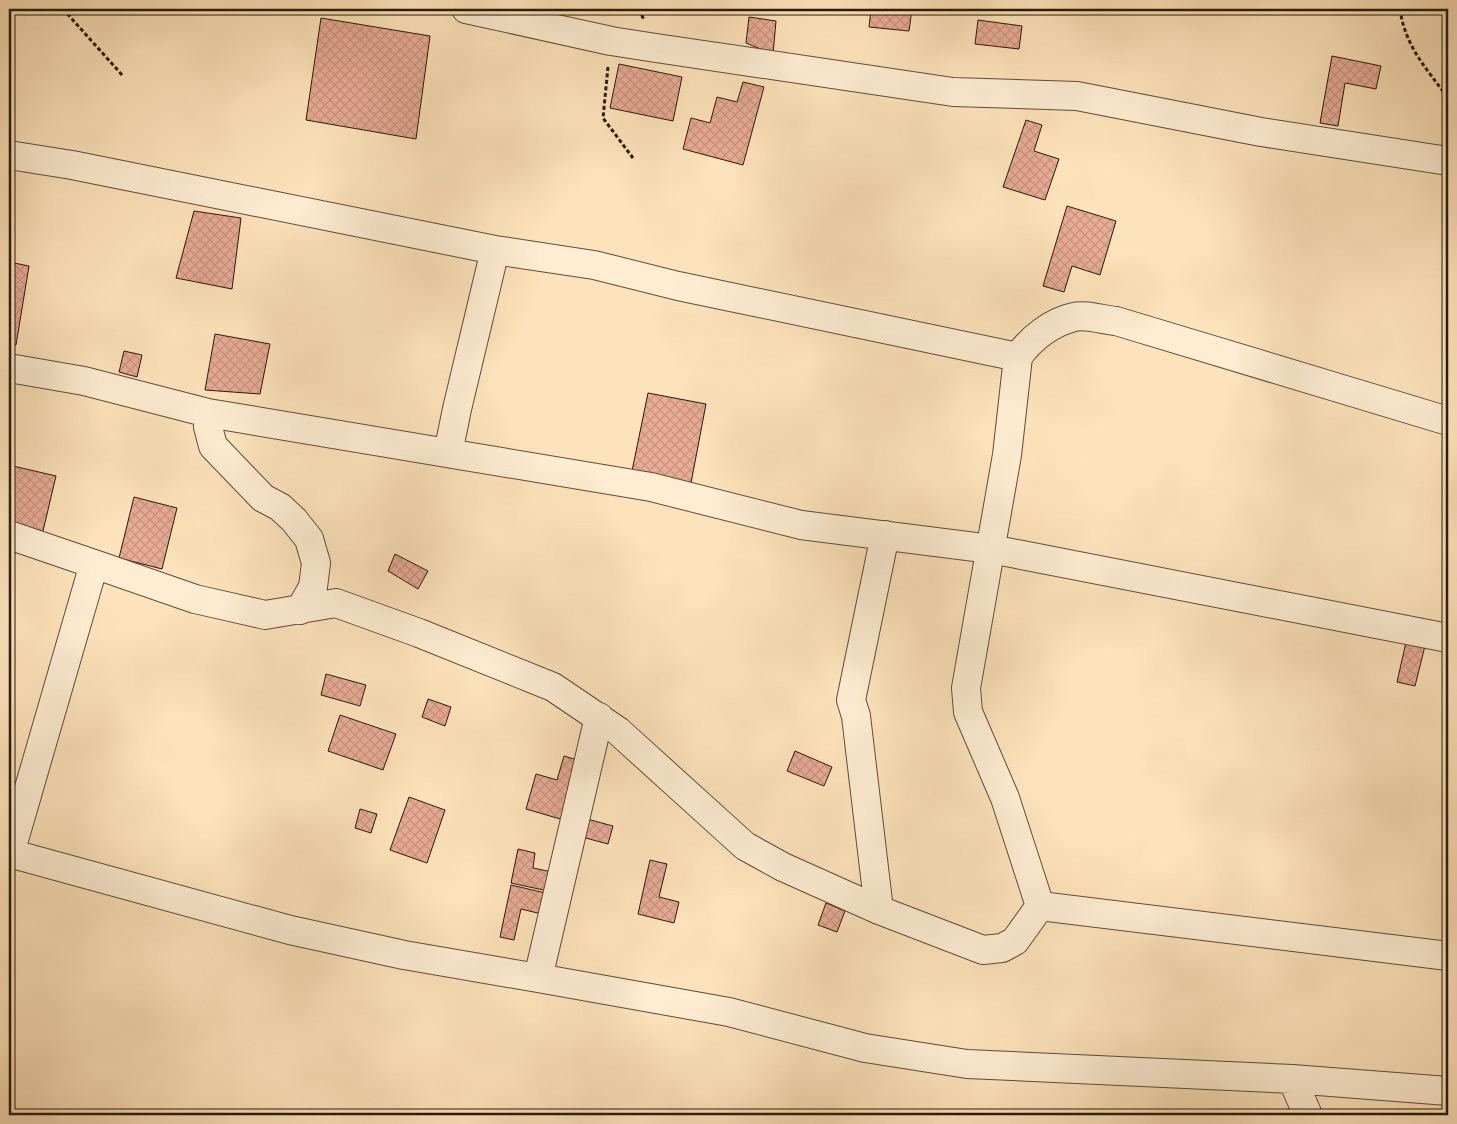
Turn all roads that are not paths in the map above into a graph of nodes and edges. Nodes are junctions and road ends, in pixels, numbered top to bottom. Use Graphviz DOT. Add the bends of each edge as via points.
graph roads {
  1 [pos="466,9"];
  2 [pos="9,155"];
  3 [pos="1448,161"];
  4 [pos="495,250"];
  5 [pos="1018,357"];
  6 [pos="9,368"];
  7 [pos="208,412"];
  8 [pos="1448,421"];
  9 [pos="448,453"];
  10 [pos="9,535"];
  11 [pos="885,535"];
  12 [pos="991,550"];
  13 [pos="94,564"];
  14 [pos="300,610"];
  15 [pos="1448,638"];
  16 [pos="599,717"];
  17 [pos="9,855"];
  18 [pos="1040,906"];
  19 [pos="879,910"];
  20 [pos="1448,956"];
  21 [pos="538,978"];
  22 [pos="1292,1079"];
  23 [pos="1448,1091"];
  24 [pos="1308,1115"];
  1 -- 3 [label="street" via="611,42 952,92 1077,96 1261,132"];
  2 -- 4 [label="street"];
  4 -- 5 [label="street" via="594,265 678,286"];
  4 -- 9 [label="street"];
  5 -- 8 [label="street" via="1027,343 1056,324 1075,317 1116,321"];
  5 -- 12 [label="street" via="1007,455"];
  6 -- 7 [label="street" via="84,381"];
  7 -- 9 [label="street"];
  7 -- 14 [label="street" via="213,446 263,498 280,507 310,539 316,563 313,587"];
  9 -- 11 [label="street" via="651,487 801,525"];
  10 -- 13 [label="street"];
  11 -- 12 [label="street"];
  11 -- 19 [label="street" via="851,700 856,716"];
  12 -- 15 [label="street"];
  12 -- 18 [label="street" via="966,688 968,712 1005,798"];
  13 -- 14 [label="street" via="195,599 265,615"];
  13 -- 17 [label="street"];
  14 -- 16 [label="street" via="336,603 410,629 553,687"];
  16 -- 19 [label="street" via="745,846"];
  16 -- 21 [label="street"];
  17 -- 21 [label="street" via="290,930 404,955"];
  18 -- 19 [label="street" via="1015,941 1002,948 983,950"];
  18 -- 20 [label="street"];
  21 -- 22 [label="street" via="729,1012 865,1048 967,1064"];
  22 -- 23 [label="street"];
  22 -- 24 [label="street"];
}
